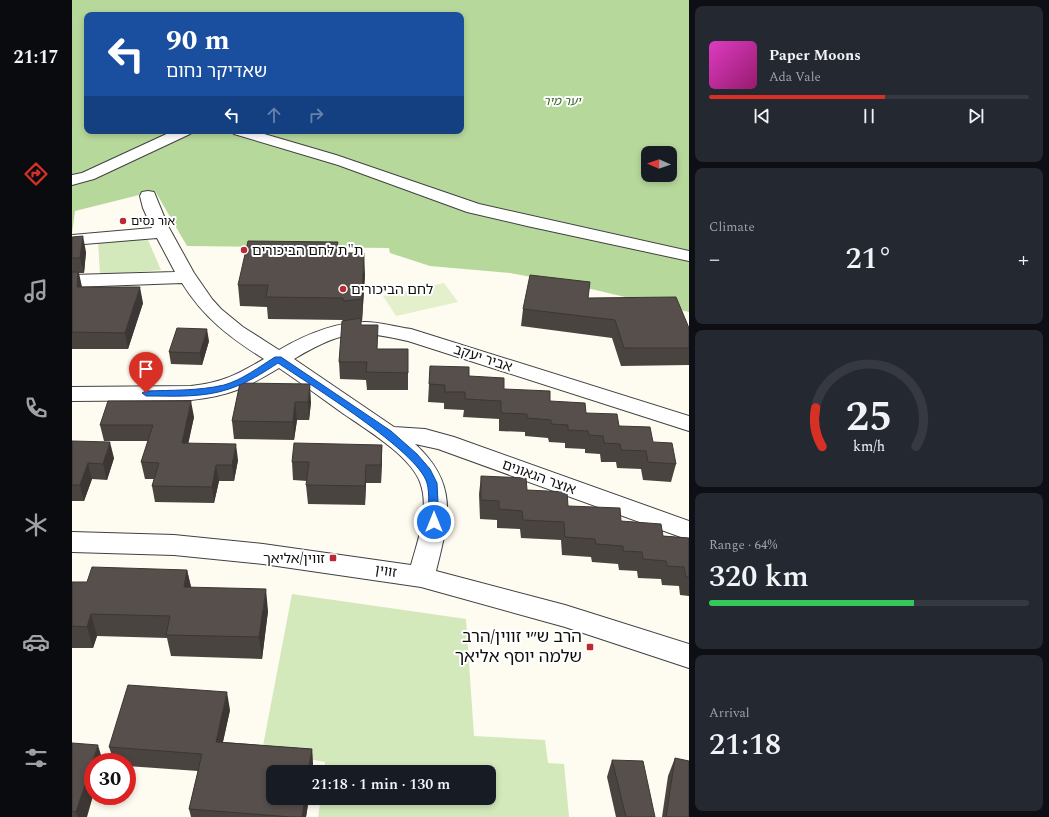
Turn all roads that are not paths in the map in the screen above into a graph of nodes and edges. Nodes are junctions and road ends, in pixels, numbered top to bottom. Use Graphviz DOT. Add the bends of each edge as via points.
graph roads {
  1 [pos="179,134"];
  2 [pos="249,134"];
  3 [pos="72,180"];
  4 [pos="148,196"];
  5 [pos="163,232"];
  6 [pos="72,240"];
  7 [pos="689,256"];
  8 [pos="189,277"];
  9 [pos="72,282"];
  10 [pos="278,359"];
  11 [pos="72,394"];
  12 [pos="689,424"];
  13 [pos="387,434"];
  14 [pos="689,531"];
  15 [pos="72,542"];
  16 [pos="421,577"];
  17 [pos="689,656"];
  1 -- 3 [label="street" via="88,176"];
  2 -- 7 [label="street" via="342,162 473,208"];
  4 -- 5 [label="street"];
  5 -- 6 [label="street"];
  5 -- 8 [label="street"];
  8 -- 9 [label="street"];
  8 -- 10 [label="street" via="205,303 227,324"];
  10 -- 11 [label="street, אביר יעקב" via="245,379 209,391"];
  10 -- 12 [label="street, אביר יעקב" via="326,335 349,329 389,331 411,335"];
  10 -- 13 [label="street"];
  13 -- 14 [label="street, אוצר הגאונים" via="425,437 446,443"];
  13 -- 16 [label="street" via="414,457 432,483 434,522"];
  15 -- 16 [label="street, זווין" via="166,545 255,553"];
  16 -- 17 [label="street, זווין" via="566,616"];
}
